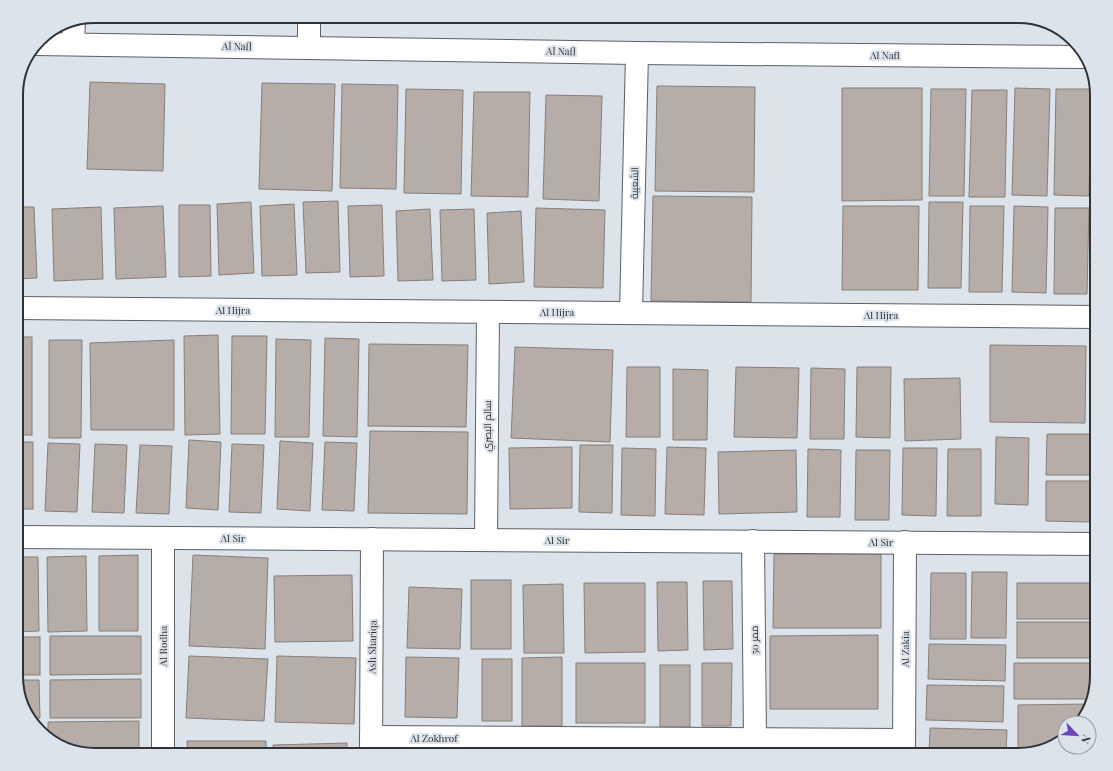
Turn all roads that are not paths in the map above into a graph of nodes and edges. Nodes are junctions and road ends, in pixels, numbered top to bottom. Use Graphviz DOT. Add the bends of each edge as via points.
graph roads {
  1 [pos="310,23"];
  2 [pos="74,26"];
  3 [pos="74,43"];
  4 [pos="45,44"];
  5 [pos="309,47"];
  6 [pos="637,53"];
  7 [pos="1079,57"];
  8 [pos="23,308"];
  9 [pos="488,312"];
  10 [pos="631,313"];
  11 [pos="1090,317"];
  12 [pos="23,537"];
  13 [pos="163,538"];
  14 [pos="372,539"];
  15 [pos="486,540"];
  16 [pos="753,541"];
  17 [pos="905,542"];
  18 [pos="1090,544"];
  19 [pos="755,739"];
  20 [pos="371,746"];
  21 [pos="512,746"];
  22 [pos="904,747"];
  23 [pos="163,748"];
  1 -- 5 [label="street"];
  2 -- 3 [label="street"];
  3 -- 4 [label="street, Al Nafl"];
  3 -- 5 [label="street, Al Nafl"];
  5 -- 6 [label="street, Al Nafl"];
  6 -- 7 [label="street, Al Nafl"];
  6 -- 10 [label="street, الشعيبة"];
  8 -- 9 [label="street, Al Hijra"];
  9 -- 10 [label="street, Al Hijra"];
  9 -- 15 [label="street, سالم البصري"];
  10 -- 11 [label="street, Al Hijra"];
  12 -- 13 [label="street, Al Sir"];
  13 -- 14 [label="street, Al Sir"];
  13 -- 23 [label="street, Al Rodha"];
  14 -- 15 [label="street, Al Sir"];
  14 -- 20 [label="street, Ash Shariqa"];
  15 -- 16 [label="street, Al Sir"];
  16 -- 17 [label="street, Al Sir"];
  16 -- 19 [label="street, ممر 50"];
  17 -- 18 [label="street, Al Sir"];
  17 -- 22 [label="street, Al Zakia"];
  19 -- 21 [label="street, Al Zokhrof"];
  19 -- 22 [label="street, Al Zokhrof"];
  20 -- 21 [label="street, Al Zokhrof"];
}
